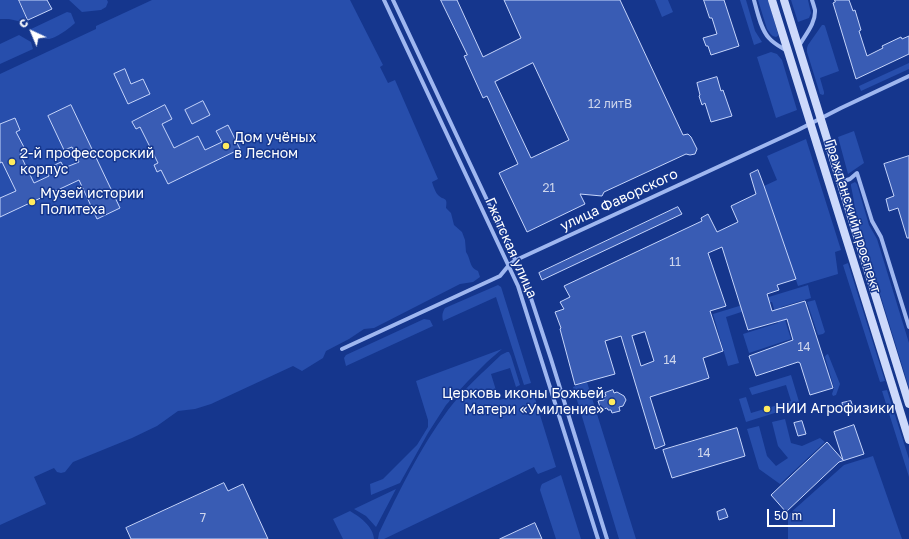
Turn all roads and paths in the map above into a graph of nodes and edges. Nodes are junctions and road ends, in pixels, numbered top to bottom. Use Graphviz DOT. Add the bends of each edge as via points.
graph roads {
  1 [pos="384,0"];
  2 [pos="393,0"];
  3 [pos="754,0"];
  4 [pos="772,0"];
  5 [pos="784,0"];
  6 [pos="812,0"];
  7 [pos="799,46"];
  8 [pos="788,51"];
  9 [pos="909,76"];
  10 [pos="821,118"];
  11 [pos="810,124"];
  12 [pos="841,182"];
  13 [pos="516,260"];
  14 [pos="509,265"];
  15 [pos="909,328"];
  16 [pos="342,349"];
  17 [pos="909,404"];
  18 [pos="909,440"];
  19 [pos="598,539"];
  20 [pos="607,539"];
  1 -- 14 [label="street, Гжатская улица"];
  2 -- 13 [label="street, Гжатская улица"];
  3 -- 8 [label="street" via="768,38"];
  4 -- 8 [label="main road, Гражданский проспект"];
  5 -- 7 [label="main road, Гражданский проспект"];
  6 -- 7 [label="street" via="814,17"];
  7 -- 10 [label="main road, Гражданский проспект"];
  8 -- 11 [label="main road, Гражданский проспект"];
  9 -- 10 [label="street, улица Фаворского"];
  10 -- 11 [label="street, улица Фаворского"];
  10 -- 12 [label="main road, Гражданский проспект"];
  11 -- 13 [label="street, улица Фаворского"];
  11 -- 18 [label="main road, Гражданский проспект"];
  12 -- 15 [label="street, Гражданский проспект" via="857,173 872,221 881,237"];
  12 -- 17 [label="main road, Гражданский проспект"];
  13 -- 14 [label="street, улица Фаворского"];
  13 -- 20 [label="street, Гжатская улица" via="551,359"];
  14 -- 16 [label="street, улица Фаворского" via="500,276"];
  14 -- 19 [label="street, Гжатская улица" via="518,286"];
}
